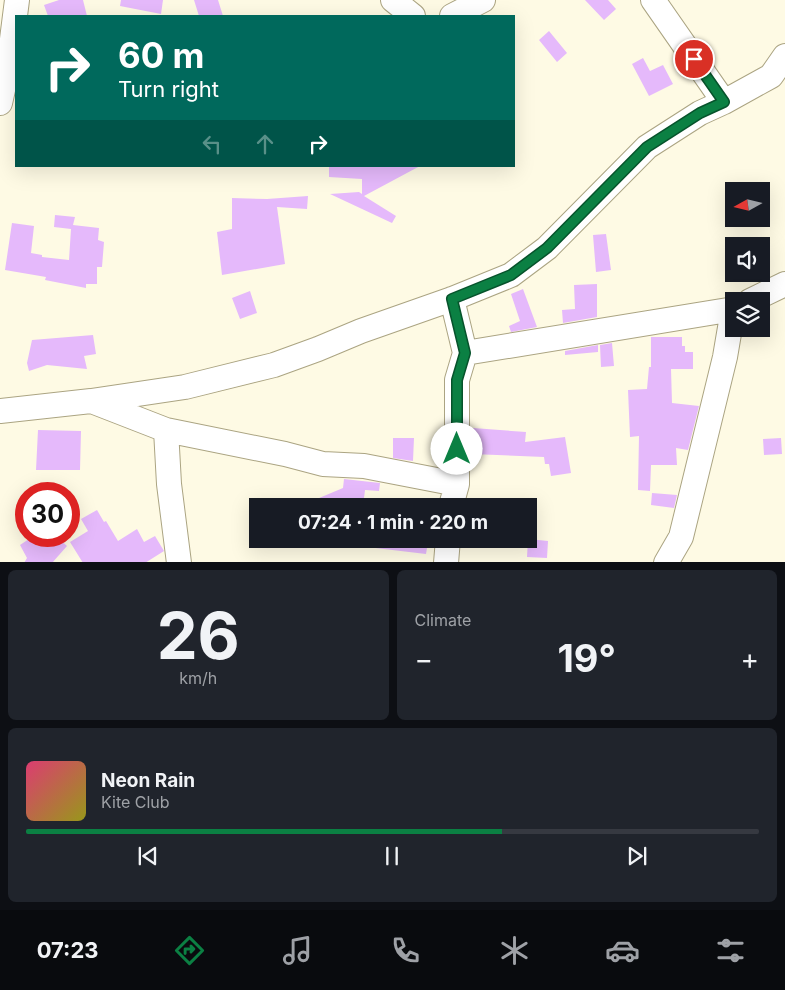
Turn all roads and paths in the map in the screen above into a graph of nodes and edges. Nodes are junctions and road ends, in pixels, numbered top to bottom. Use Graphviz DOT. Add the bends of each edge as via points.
graph roads {
  1 [pos="17,0"];
  2 [pos="392,0"];
  3 [pos="483,0"];
  4 [pos="653,0"];
  5 [pos="15,15"];
  6 [pos="412,15"];
  7 [pos="454,15"];
  8 [pos="15,16"];
  9 [pos="785,56"];
  10 [pos="724,102"];
  11 [pos="0,103"];
  12 [pos="785,284"];
  13 [pos="769,292"];
  14 [pos="452,299"];
  15 [pos="725,309"];
  16 [pos="730,337"];
  17 [pos="465,353"];
  18 [pos="91,401"];
  19 [pos="0,411"];
  20 [pos="166,430"];
  21 [pos="454,495"];
  22 [pos="447,548"];
  23 [pos="179,562"];
  24 [pos="446,562"];
  25 [pos="666,562"];
  1 -- 5 [label="street"];
  2 -- 6 [label="street"];
  3 -- 7 [label="street"];
  4 -- 10 [label="street"];
  8 -- 11 [label="street"];
  9 -- 10 [label="street" via="771,76"];
  10 -- 14 [label="street" via="700,113 647,147 547,248 511,275"];
  12 -- 13 [label="street"];
  14 -- 17 [label="street"];
  14 -- 18 [label="street" via="274,365 185,388"];
  15 -- 17 [label="street"];
  16 -- 25 [label="street" via="681,537"];
  17 -- 21 [label="street" via="457,380"];
  18 -- 19 [label="street"];
  18 -- 20 [label="street"];
  20 -- 21 [label="street" via="323,464 364,466"];
  20 -- 23 [label="street"];
  22 -- 24 [label="street"];
}
